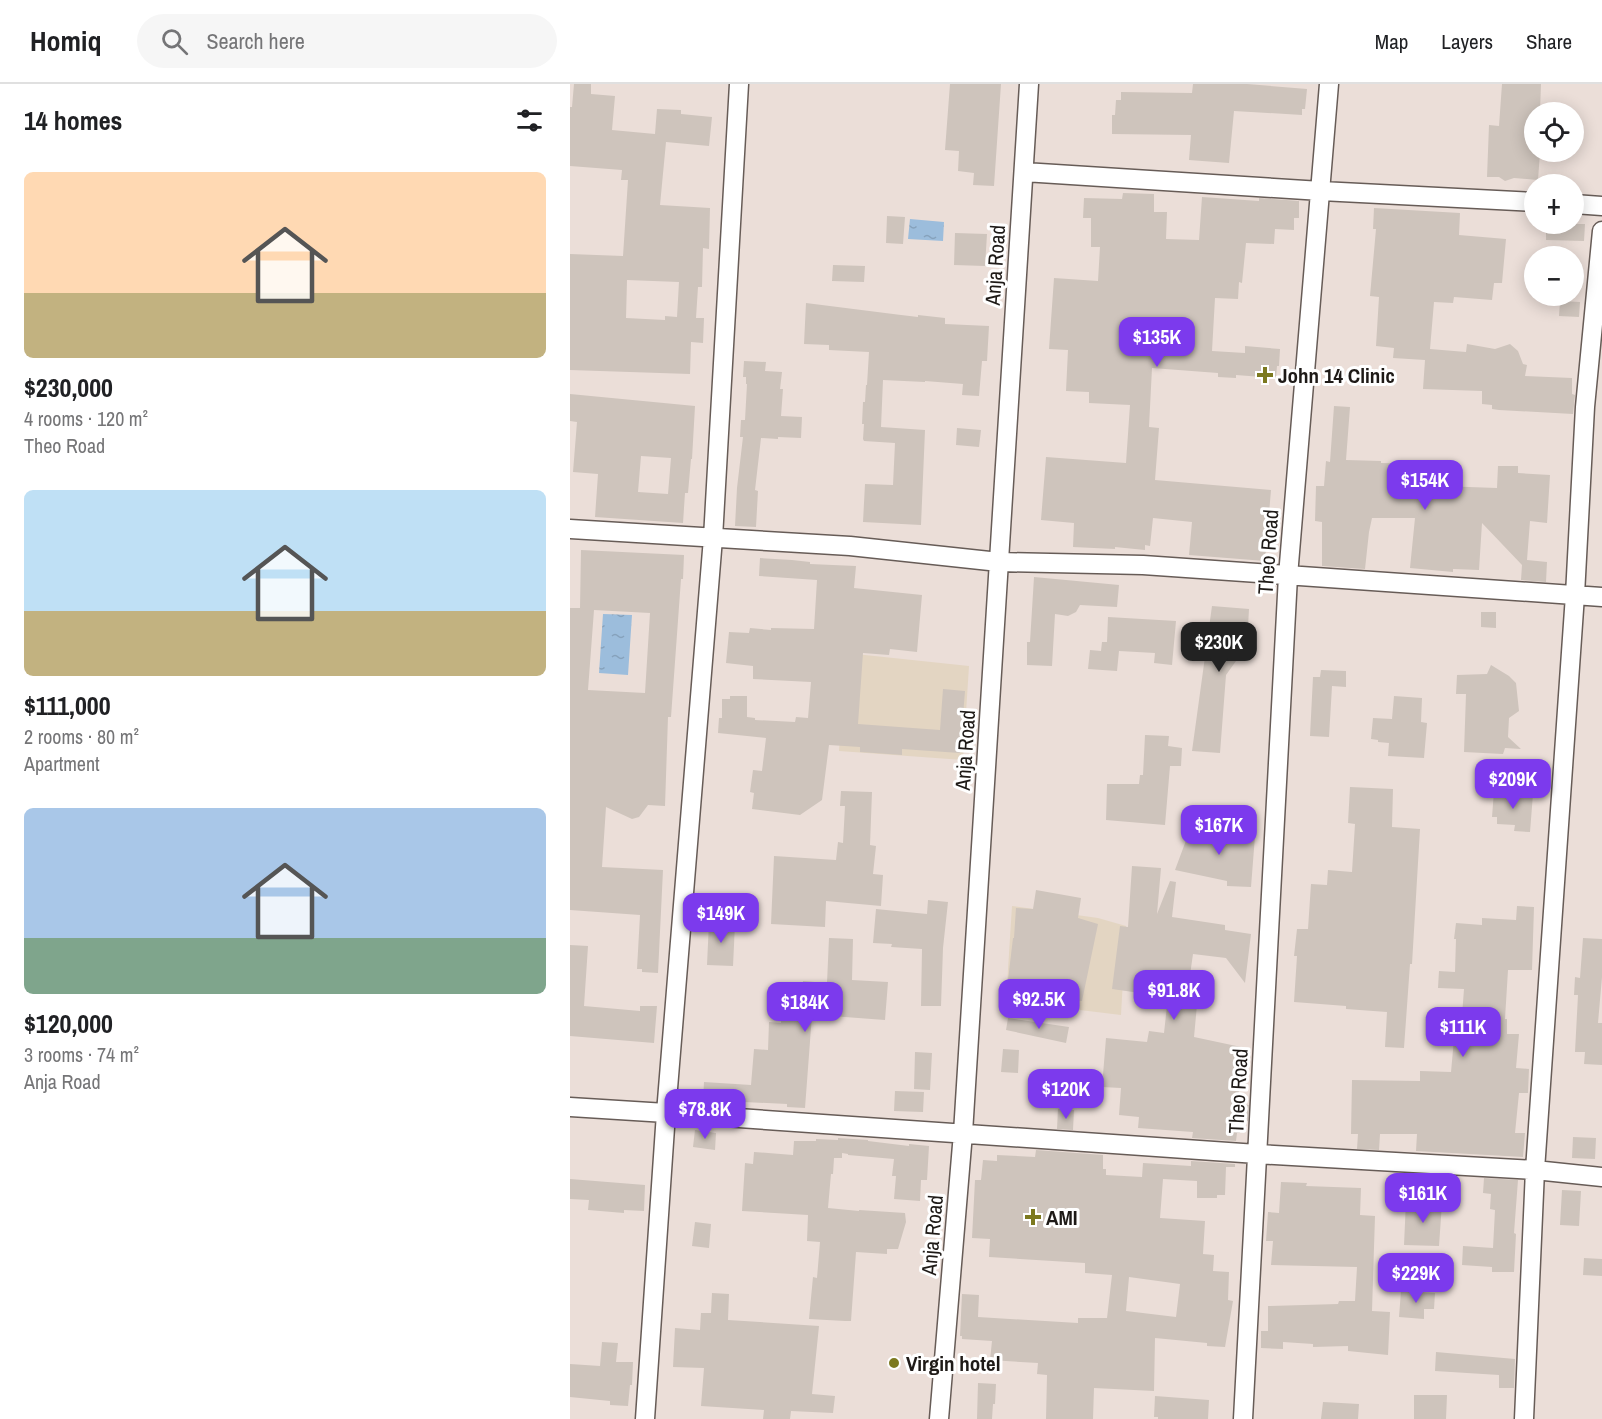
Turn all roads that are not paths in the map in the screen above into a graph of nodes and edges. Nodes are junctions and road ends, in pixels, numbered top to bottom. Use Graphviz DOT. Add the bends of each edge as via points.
graph roads {
  1 [pos="740,84"];
  2 [pos="1029,84"];
  3 [pos="1329,84"];
  4 [pos="1024,172"];
  5 [pos="1321,191"];
  6 [pos="1524,201"];
  7 [pos="1584,205"];
  8 [pos="1602,206"];
  9 [pos="1602,231"];
  10 [pos="570,529"];
  11 [pos="712,538"];
  12 [pos="999,562"];
  13 [pos="1288,576"];
  14 [pos="1575,596"];
  15 [pos="1602,597"];
  16 [pos="570,1107"];
  17 [pos="666,1113"];
  18 [pos="963,1134"];
  19 [pos="1257,1154"];
  20 [pos="1534,1170"];
  21 [pos="1602,1177"];
  22 [pos="645,1419"];
  23 [pos="939,1419"];
  24 [pos="1243,1419"];
  25 [pos="1524,1419"];
  1 -- 11 [label="street"];
  2 -- 4 [label="street, Anja Road"];
  3 -- 5 [label="street, Theo Road"];
  4 -- 5 [label="street"];
  4 -- 12 [label="street, Anja Road"];
  5 -- 6 [label="street"];
  5 -- 13 [label="street, Theo Road"];
  7 -- 8 [label="street"];
  9 -- 14 [label="street" via="1585,406"];
  10 -- 11 [label="street"];
  11 -- 12 [label="street" via="850,546"];
  11 -- 17 [label="street"];
  12 -- 13 [label="street" via="1143,565"];
  12 -- 18 [label="street, Anja Road"];
  13 -- 14 [label="street"];
  13 -- 19 [label="street, Theo Road"];
  14 -- 15 [label="street"];
  14 -- 20 [label="street"];
  16 -- 17 [label="street"];
  17 -- 18 [label="street"];
  17 -- 22 [label="street"];
  18 -- 19 [label="street"];
  18 -- 23 [label="street, Anja Road"];
  19 -- 20 [label="street"];
  19 -- 24 [label="street, Theo Road"];
  20 -- 21 [label="street"];
  20 -- 25 [label="street"];
}
